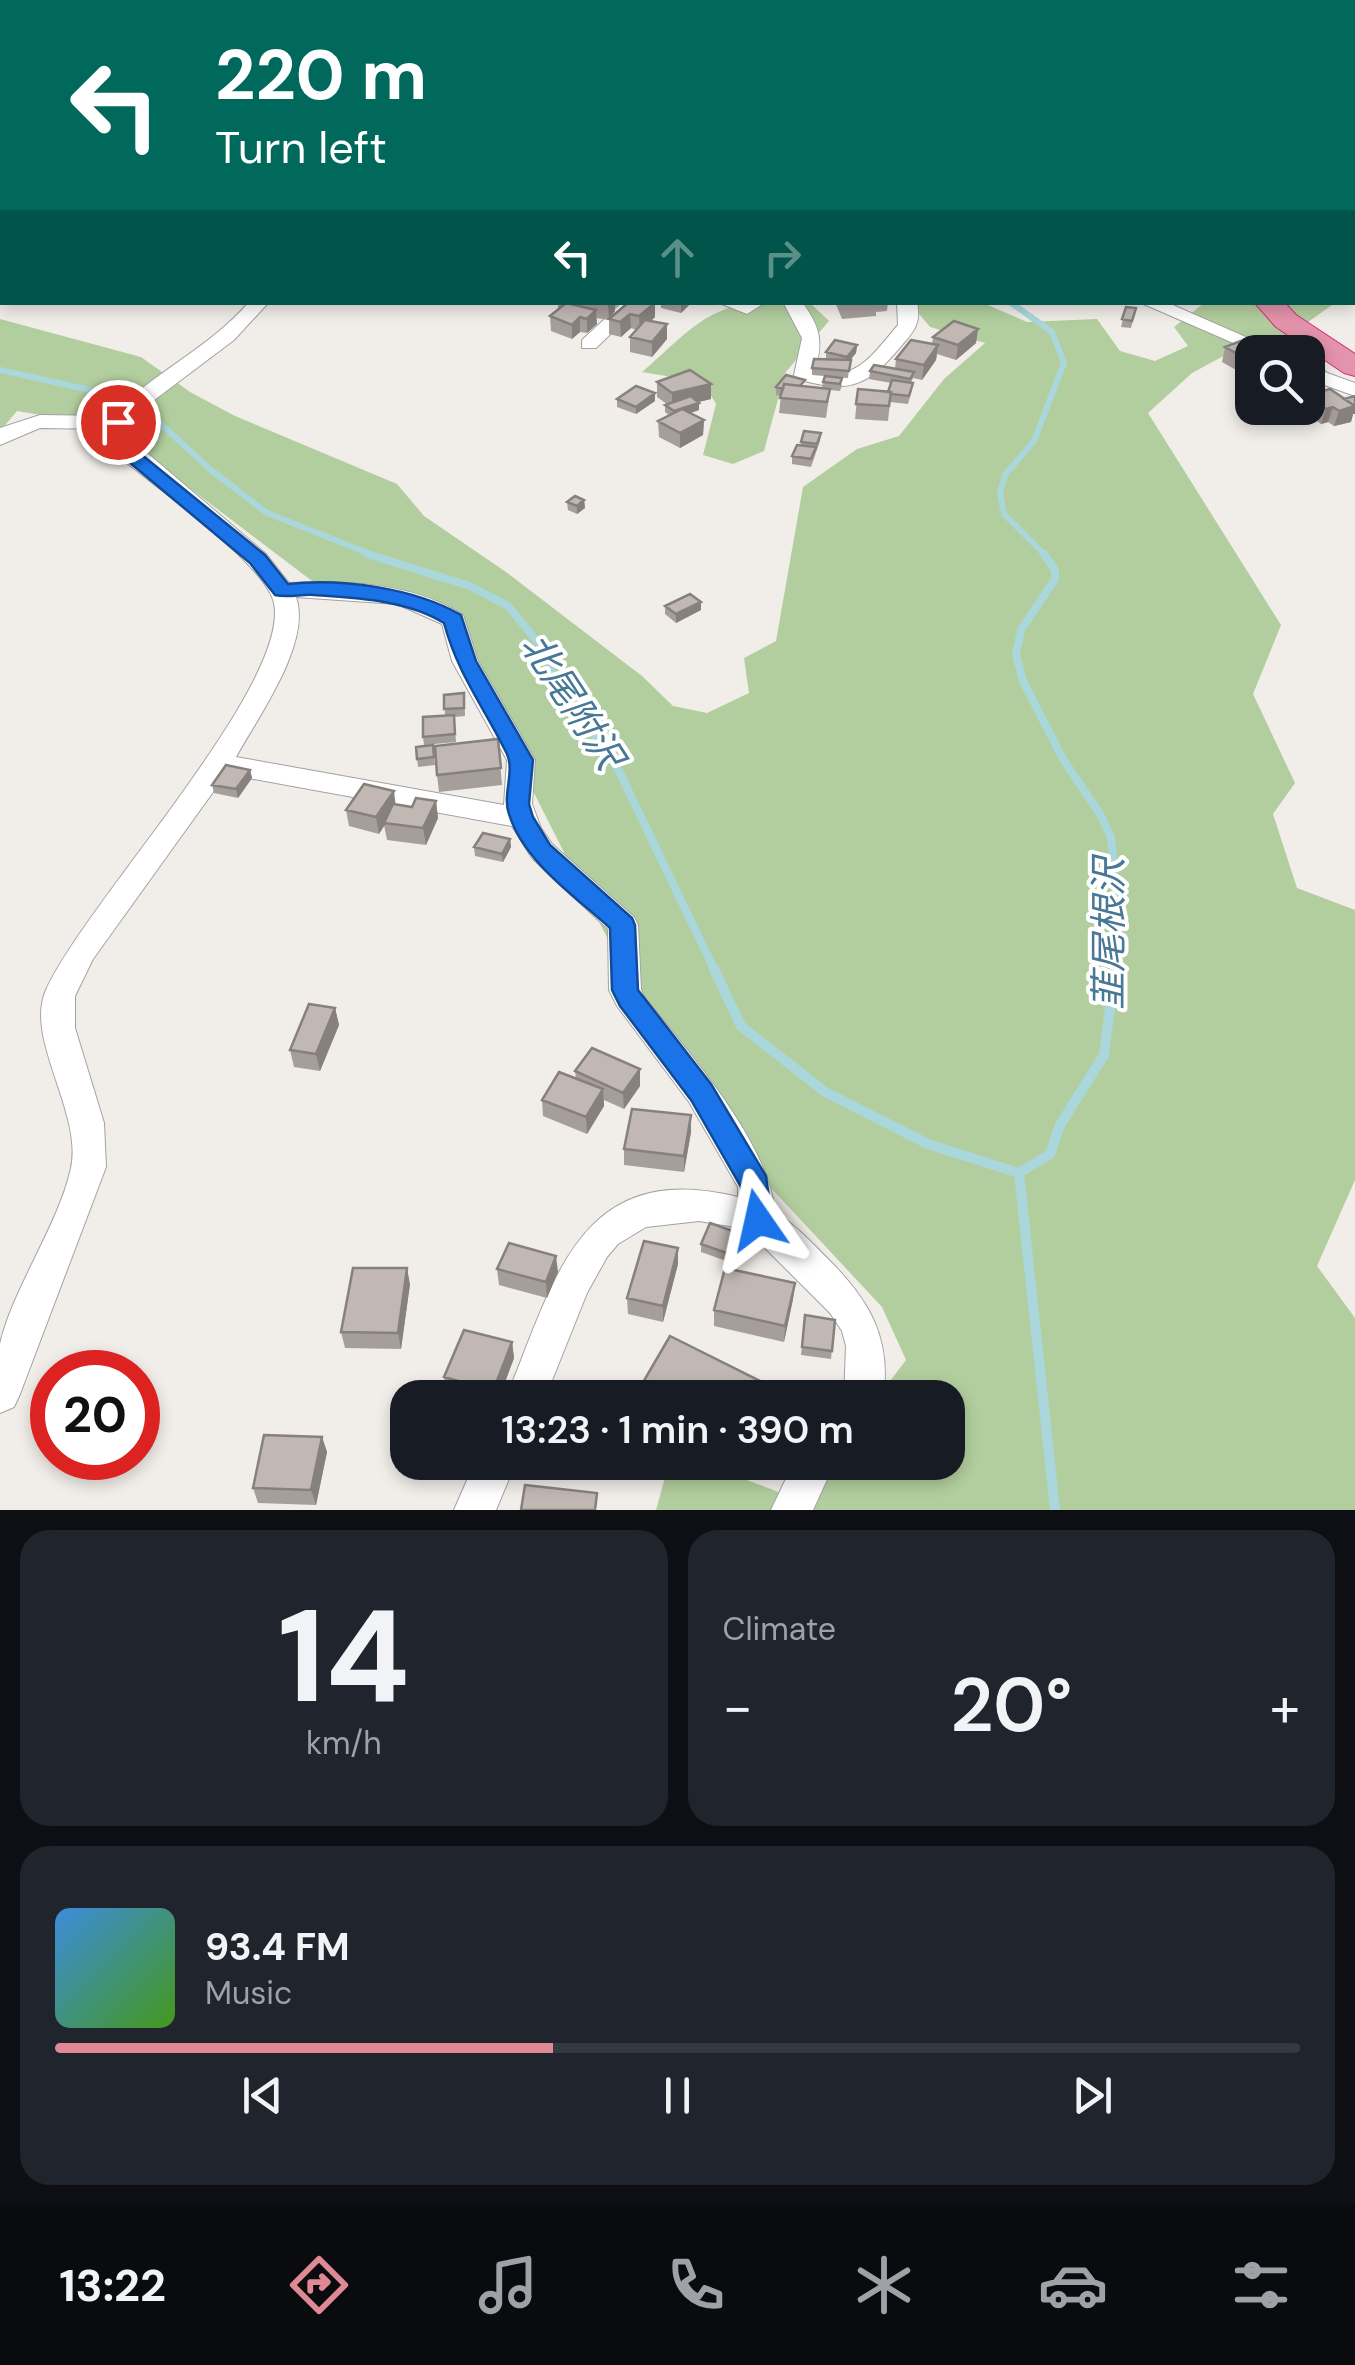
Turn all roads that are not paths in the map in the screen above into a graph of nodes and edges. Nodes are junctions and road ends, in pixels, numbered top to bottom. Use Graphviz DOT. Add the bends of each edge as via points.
graph roads {
  1 [pos="257,305"];
  2 [pos="632,305"];
  3 [pos="794,305"];
  4 [pos="907,305"];
  5 [pos="1155,305"];
  6 [pos="1271,305"];
  7 [pos="1235,338"];
  8 [pos="589,344"];
  9 [pos="1355,368"];
  10 [pos="1325,379"];
  11 [pos="1355,390"];
  12 [pos="123,417"];
  13 [pos="0,438"];
  14 [pos="282,591"];
  15 [pos="219,763"];
  16 [pos="521,818"];
  17 [pos="758,1220"];
  18 [pos="534,1380"];
  19 [pos="863,1380"];
  20 [pos="0,1394"];
  21 [pos="488,1480"];
  22 [pos="806,1480"];
  23 [pos="475,1510"];
  24 [pos="792,1510"];
  1 -- 12 [label="street"];
  2 -- 8 [label="street"];
  3 -- 4 [label="street" via="813,338 804,375 844,382 862,378 906,327"];
  5 -- 7 [label="street"];
  6 -- 9 [label="highway"];
  10 -- 11 [label="street"];
  12 -- 13 [label="street" via="30,422"];
  12 -- 14 [label="street" via="122,442 136,458 258,559"];
  14 -- 15 [label="street" via="282,645"];
  14 -- 16 [label="street" via="390,597 454,620 465,661 521,760"];
  15 -- 16 [label="street"];
  15 -- 20 [label="street" via="80,953 60,996 59,1028 87,1123 90,1166"];
  16 -- 17 [label="street" via="542,851 623,925 625,990 701,1092 755,1185"];
  17 -- 18 [label="street" via="719,1208 655,1208 602,1234"];
  17 -- 19 [label="street" via="845,1302 866,1346"];
  21 -- 23 [label="street"];
  22 -- 24 [label="street"];
}
